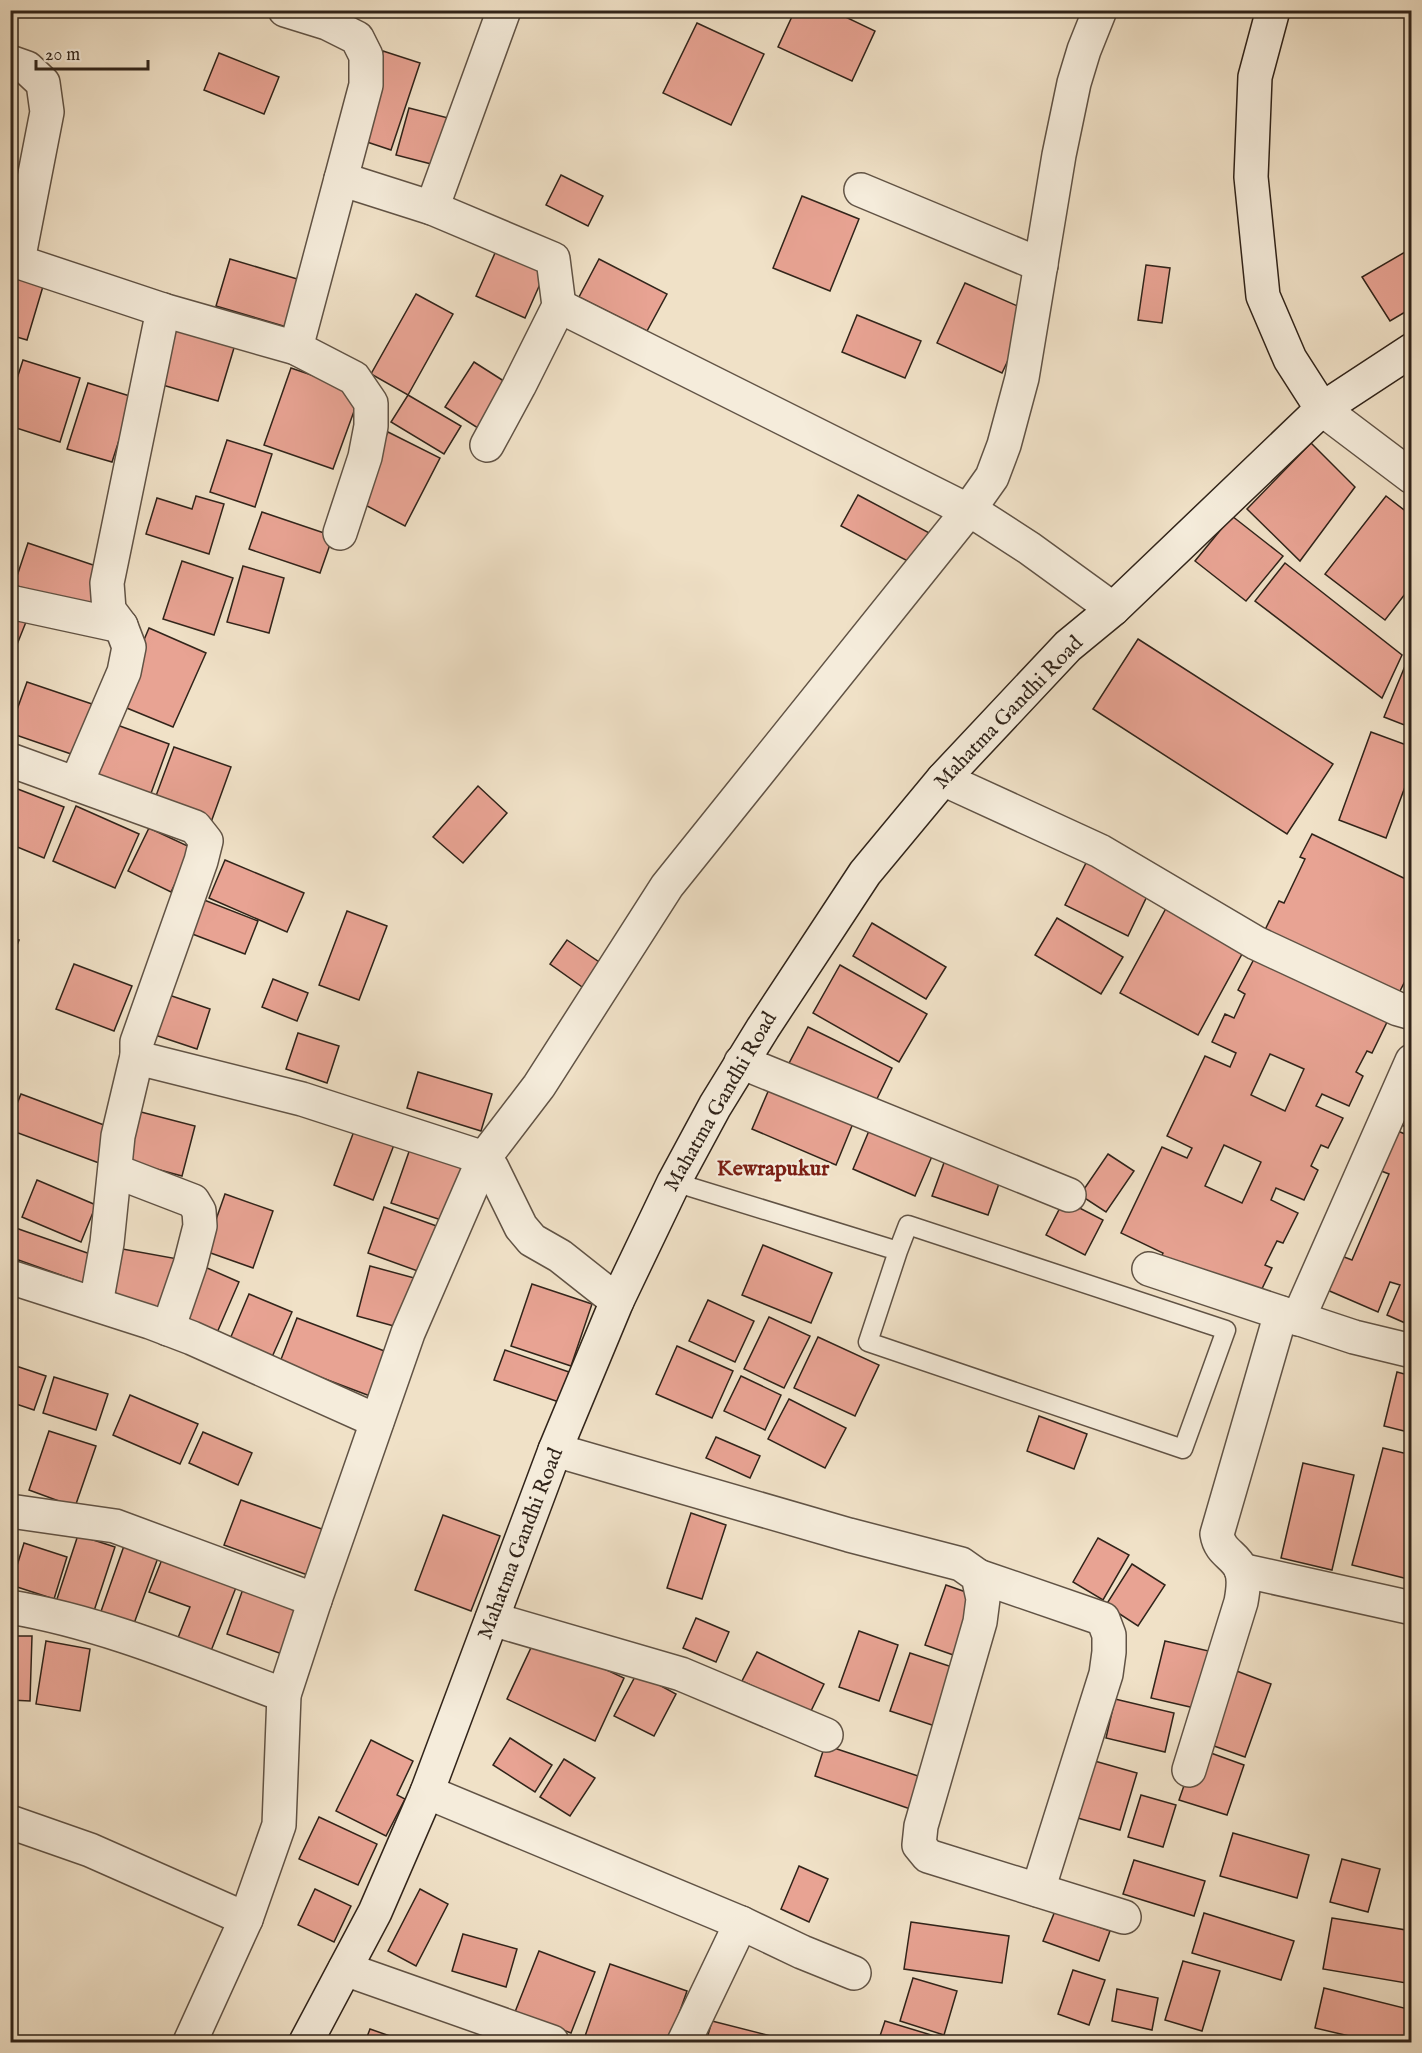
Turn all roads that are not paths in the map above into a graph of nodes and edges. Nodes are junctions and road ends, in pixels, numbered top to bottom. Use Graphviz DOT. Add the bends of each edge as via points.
graph roads {
  1 [pos="285,10"];
  2 [pos="504,10"];
  3 [pos="1100,10"];
  4 [pos="1273,10"];
  5 [pos="10,62"];
  6 [pos="341,179"];
  7 [pos="861,190"];
  8 [pos="432,208"];
  9 [pos="14,260"];
  10 [pos="1041,265"];
  11 [pos="558,306"];
  12 [pos="163,310"];
  13 [pos="296,348"];
  14 [pos="1412,350"];
  15 [pos="1322,408"];
  16 [pos="487,445"];
  17 [pos="1412,477"];
  18 [pos="974,514"];
  19 [pos="340,533"];
  20 [pos="10,602"];
  21 [pos="1113,609"];
  22 [pos="121,627"];
  23 [pos="10,760"];
  24 [pos="943,779"];
  25 [pos="76,784"];
  26 [pos="1412,1013"];
  27 [pos="137,1056"];
  28 [pos="1412,1061"];
  29 [pos="741,1062"];
  30 [pos="488,1163"];
  31 [pos="115,1171"];
  32 [pos="674,1182"];
  33 [pos="1069,1195"];
  34 [pos="898,1251"];
  35 [pos="1149,1269"];
  36 [pos="10,1277"];
  37 [pos="617,1301"];
  38 [pos="96,1304"];
  39 [pos="1290,1316"];
  40 [pos="168,1329"];
  41 [pos="1412,1351"];
  42 [pos="377,1421"];
  43 [pos="555,1450"];
  44 [pos="10,1511"];
  45 [pos="1241,1570"];
  46 [pos="978,1576"];
  47 [pos="315,1600"];
  48 [pos="10,1607"];
  49 [pos="1412,1608"];
  50 [pos="492,1619"];
  51 [pos="284,1695"];
  52 [pos="826,1735"];
  53 [pos="1189,1770"];
  54 [pos="427,1791"];
  55 [pos="10,1822"];
  56 [pos="1038,1890"];
  57 [pos="1124,1917"];
  58 [pos="246,1919"];
  59 [pos="741,1923"];
  60 [pos="345,1969"];
  61 [pos="854,1972"];
  62 [pos="190,2043"];
  63 [pos="306,2043"];
  64 [pos="552,2043"];
  65 [pos="684,2043"];
  1 -- 6 [label="street" via="327,23 357,38 366,57 366,85"];
  2 -- 8 [label="street"];
  3 -- 10 [label="street" via="1074,83"];
  4 -- 15 [label="street" via="1255,77 1251,177 1263,296 1290,359"];
  5 -- 9 [label="street" via="27,68 43,83 47,112"];
  6 -- 8 [label="street"];
  6 -- 13 [label="street"];
  7 -- 10 [label="street"];
  8 -- 11 [label="street" via="553,260"];
  9 -- 12 [label="street"];
  10 -- 18 [label="street" via="1022,378 1004,445"];
  11 -- 16 [label="street"];
  11 -- 18 [label="street"];
  12 -- 13 [label="street"];
  12 -- 22 [label="street" via="107,583 108,610"];
  13 -- 19 [label="street" via="354,378 371,403 365,457"];
  14 -- 15 [label="street, Mahatma Gandhi Road"];
  15 -- 17 [label="street"];
  15 -- 21 [label="street, Mahatma Gandhi Road"];
  18 -- 21 [label="street"];
  18 -- 30 [label="street" via="667,886"];
  20 -- 22 [label="street"];
  21 -- 24 [label="street, Mahatma Gandhi Road" via="1068,646"];
  22 -- 25 [label="street" via="129,646 124,672"];
  23 -- 25 [label="street"];
  24 -- 26 [label="street" via="1100,851 1256,943"];
  24 -- 29 [label="street, Mahatma Gandhi Road" via="865,873"];
  25 -- 27 [label="street" via="195,827 206,841 137,1042"];
  27 -- 30 [label="street" via="302,1099"];
  27 -- 31 [label="street" via="118,1136"];
  28 -- 39 [label="street"];
  29 -- 32 [label="street, Mahatma Gandhi Road"];
  29 -- 33 [label="street"];
  30 -- 37 [label="street" via="521,1227 532,1240 560,1256"];
  30 -- 42 [label="street" via="408,1333"];
  31 -- 38 [label="street"];
  31 -- 40 [label="street" via="194,1201 199,1211 200,1226 190,1265"];
  32 -- 34 [label="lane"];
  32 -- 37 [label="street, Mahatma Gandhi Road"];
  34 -- 34 [label="lane" via="908,1225 1226,1330 1183,1449 868,1342"];
  35 -- 39 [label="street"];
  36 -- 38 [label="street"];
  37 -- 43 [label="street, Mahatma Gandhi Road"];
  38 -- 40 [label="street"];
  39 -- 41 [label="street"];
  39 -- 45 [label="street" via="1217,1534 1219,1544"];
  40 -- 42 [label="street"];
  42 -- 47 [label="street"];
  43 -- 46 [label="street" via="961,1564"];
  43 -- 50 [label="street, Mahatma Gandhi Road"];
  44 -- 47 [label="street" via="115,1526"];
  45 -- 49 [label="street"];
  45 -- 53 [label="street" via="1241,1602"];
  46 -- 56 [label="street" via="984,1599 980,1622 921,1826 920,1845 928,1856"];
  46 -- 56 [label="street" via="1103,1619 1109,1635 1101,1695"];
  47 -- 51 [label="street"];
  48 -- 51 [label="street" via="51,1614 136,1641"];
  50 -- 52 [label="street" via="681,1674"];
  50 -- 54 [label="street, Mahatma Gandhi Road"];
  51 -- 58 [label="street" via="279,1825"];
  54 -- 59 [label="street"];
  54 -- 60 [label="street, Mahatma Gandhi Road" via="375,1912"];
  55 -- 58 [label="street" via="90,1850"];
  56 -- 57 [label="street"];
  58 -- 62 [label="street"];
  59 -- 61 [label="street" via="802,1953"];
  59 -- 65 [label="street"];
  60 -- 63 [label="street, Mahatma Gandhi Road"];
  60 -- 64 [label="street"];
}
